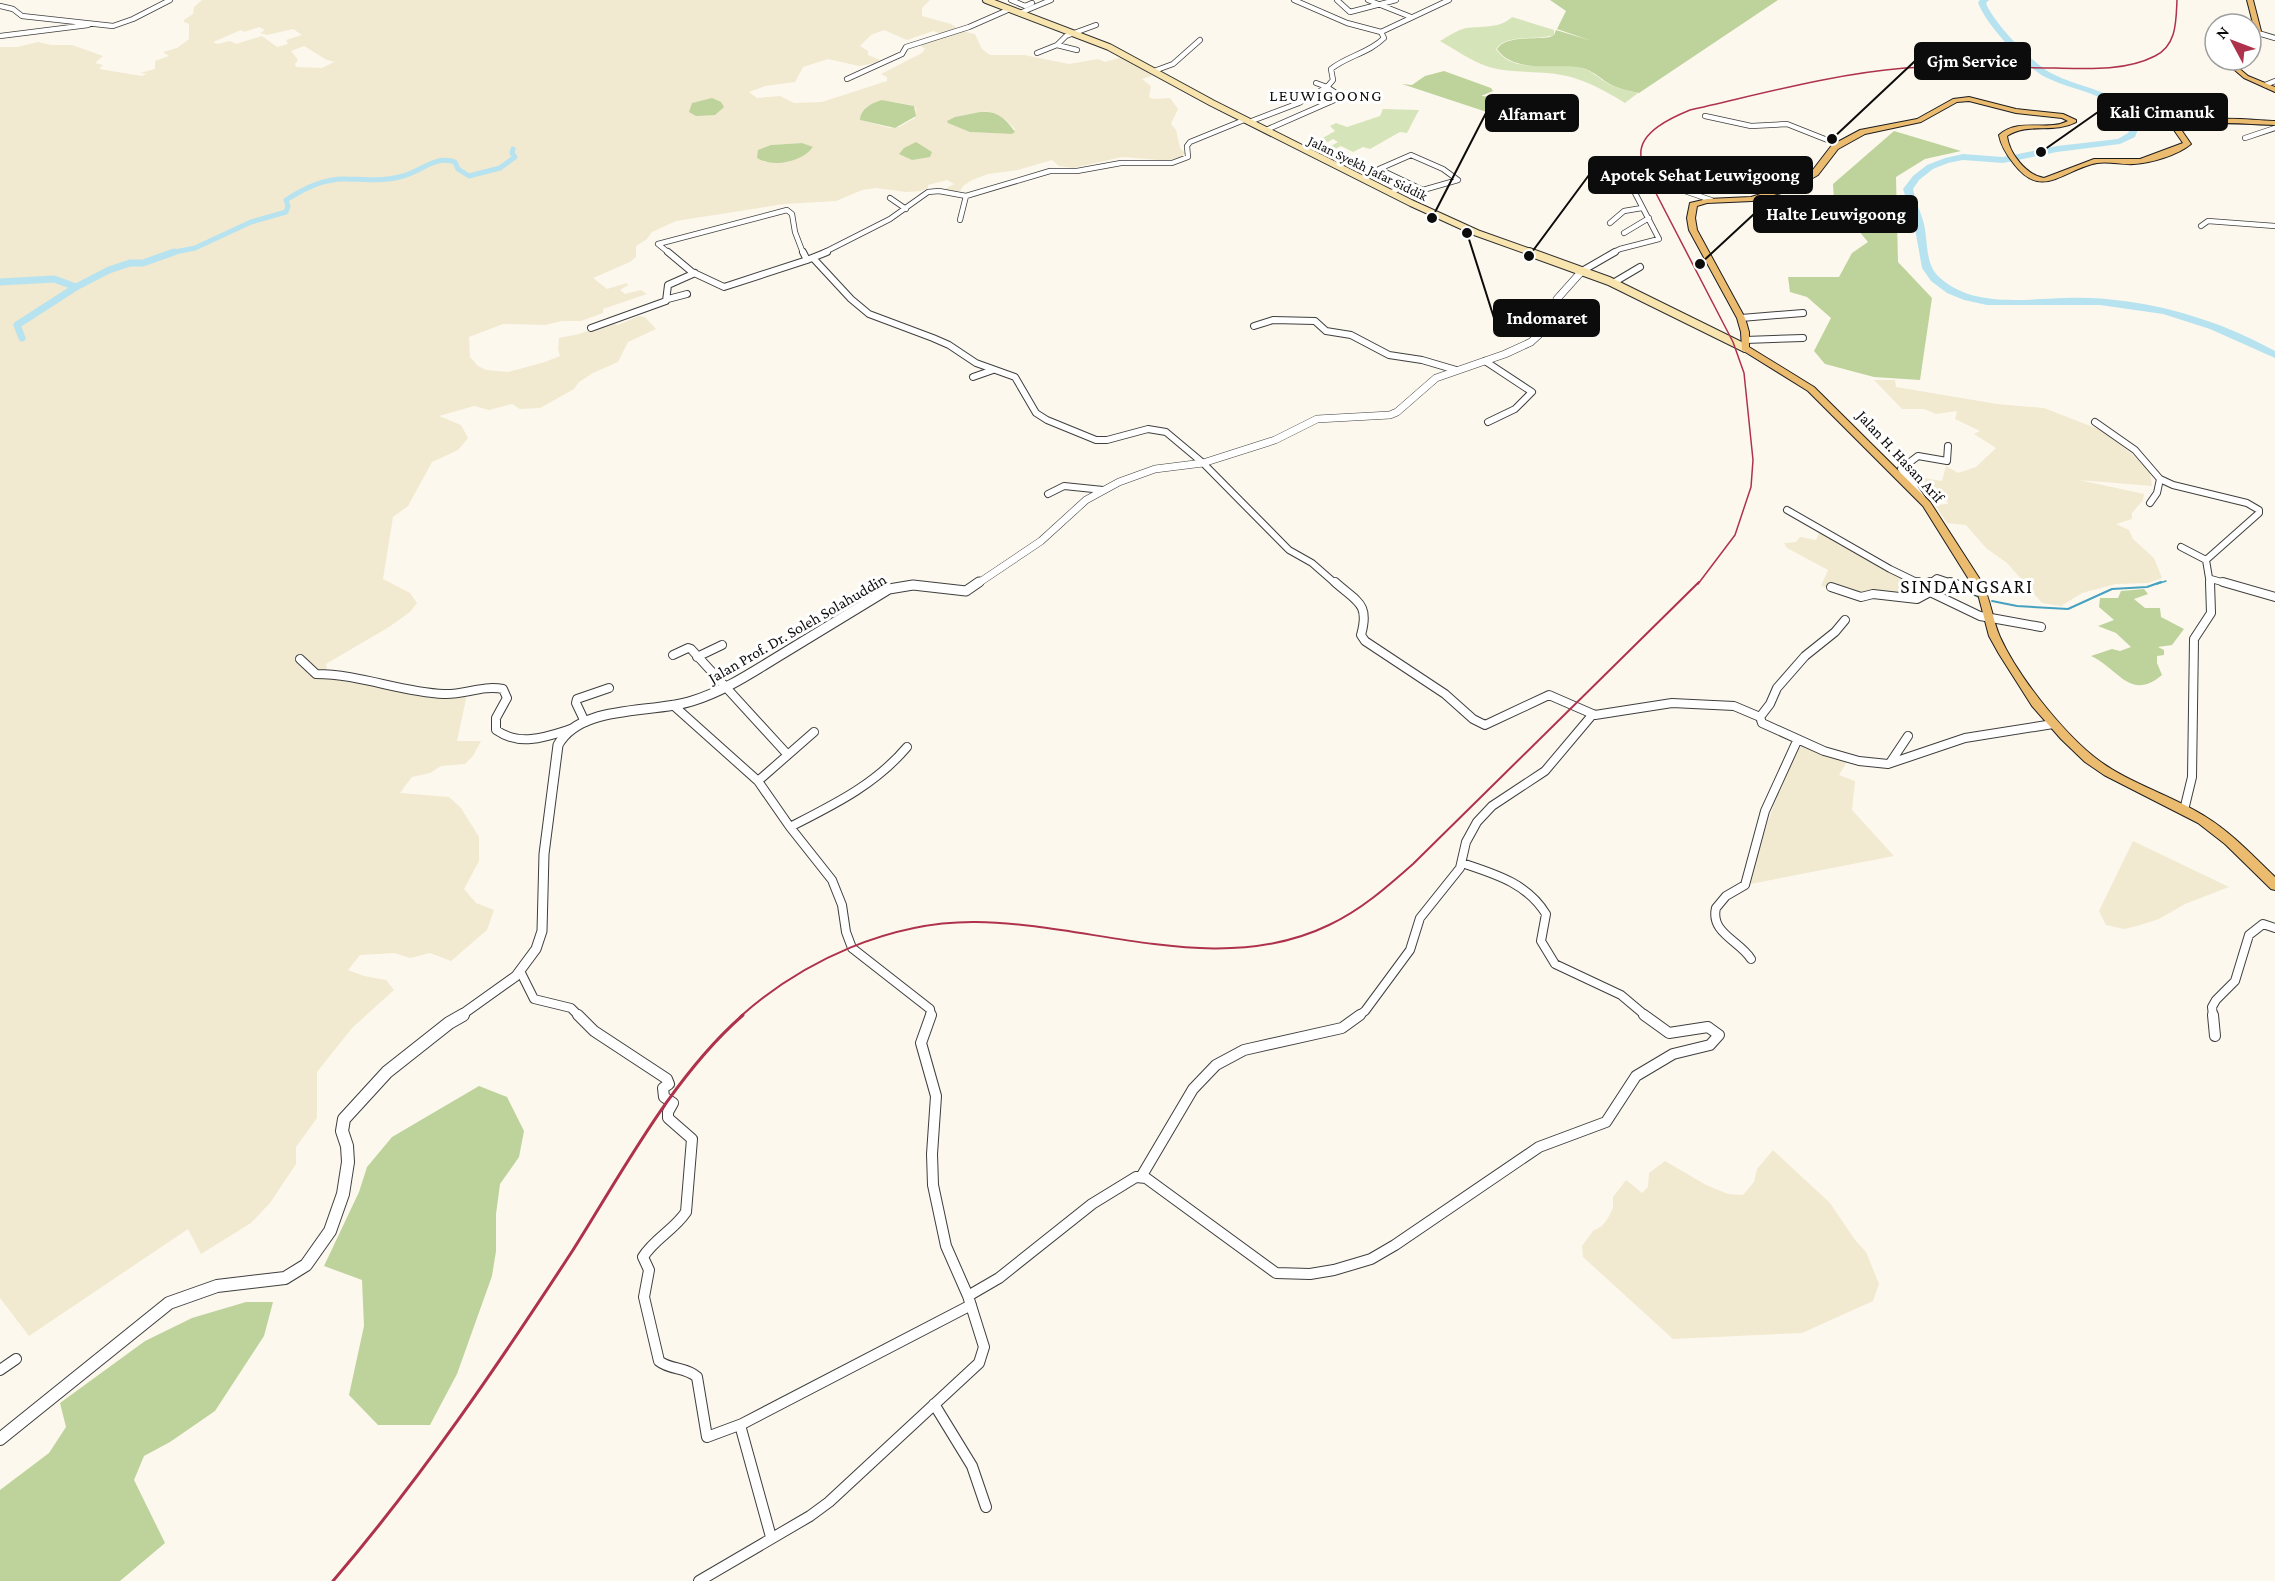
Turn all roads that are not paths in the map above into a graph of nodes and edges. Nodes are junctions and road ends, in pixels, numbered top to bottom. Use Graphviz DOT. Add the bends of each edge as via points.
graph roads {
  1 [pos="170,0"];
  2 [pos="986,0"];
  3 [pos="1014,0"];
  4 [pos="1039,0"];
  5 [pos="1051,0"];
  6 [pos="1294,0"];
  7 [pos="1337,0"];
  8 [pos="1368,0"];
  9 [pos="1396,0"];
  10 [pos="1449,0"];
  11 [pos="1378,4"];
  12 [pos="0,6"];
  13 [pos="1000,6"];
  14 [pos="1010,9"];
  15 [pos="1020,13"];
  16 [pos="1412,17"];
  17 [pos="96,23"];
  18 [pos="1096,26"];
  19 [pos="1381,32"];
  20 [pos="1075,33"];
  21 [pos="0,36"];
  22 [pos="1200,40"];
  23 [pos="1057,45"];
  24 [pos="1077,50"];
  25 [pos="1037,53"];
  26 [pos="1154,71"];
  27 [pos="2240,72"];
  28 [pos="847,79"];
  29 [pos="2275,81"];
  30 [pos="1316,84"];
  31 [pos="2265,85"];
  32 [pos="1327,87"];
  33 [pos="2275,90"];
  34 [pos="1706,116"];
  35 [pos="1247,121"];
  36 [pos="2275,126"];
  37 [pos="1266,130"];
  38 [pos="2245,138"];
  39 [pos="1840,145"];
  40 [pos="1408,184"];
  41 [pos="1682,190"];
  42 [pos="1390,193"];
  43 [pos="1635,193"];
  44 [pos="966,196"];
  45 [pos="890,198"];
  46 [pos="1711,200"];
  47 [pos="906,208"];
  48 [pos="1642,208"];
  49 [pos="1649,218"];
  50 [pos="960,220"];
  51 [pos="1610,223"];
  52 [pos="2201,226"];
  53 [pos="2272,228"];
  54 [pos="1624,233"];
  55 [pos="810,259"];
  56 [pos="1640,267"];
  57 [pos="1582,271"];
  58 [pos="694,273"];
  59 [pos="1613,283"];
  60 [pos="687,294"];
  61 [pos="668,299"];
  62 [pos="1803,313"];
  63 [pos="1742,318"];
  64 [pos="1254,326"];
  65 [pos="591,328"];
  66 [pos="1803,338"];
  67 [pos="1745,344"];
  68 [pos="1485,361"];
  69 [pos="993,370"];
  70 [pos="1456,370"];
  71 [pos="973,377"];
  72 [pos="1488,422"];
  73 [pos="2095,422"];
  74 [pos="1948,446"];
  75 [pos="1203,463"];
  76 [pos="2160,479"];
  77 [pos="1102,490"];
  78 [pos="1048,494"];
  79 [pos="1923,500"];
  80 [pos="2150,504"];
  81 [pos="1787,510"];
  82 [pos="2181,547"];
  83 [pos="2206,560"];
  84 [pos="2211,579"];
  85 [pos="1831,587"];
  86 [pos="1935,592"];
  87 [pos="1984,597"];
  88 [pos="2275,597"];
  89 [pos="1981,616"];
  90 [pos="1845,620"];
  91 [pos="2041,627"];
  92 [pos="722,645"];
  93 [pos="673,655"];
  94 [pos="697,657"];
  95 [pos="300,659"];
  96 [pos="609,688"];
  97 [pos="727,688"];
  98 [pos="674,705"];
  99 [pos="1593,714"];
  100 [pos="1760,717"];
  101 [pos="585,722"];
  102 [pos="2044,725"];
  103 [pos="571,729"];
  104 [pos="814,732"];
  105 [pos="1908,736"];
  106 [pos="1797,741"];
  107 [pos="907,747"];
  108 [pos="787,754"];
  109 [pos="1890,763"];
  110 [pos="758,781"];
  111 [pos="2184,810"];
  112 [pos="790,827"];
  113 [pos="1462,863"];
  114 [pos="2275,885"];
  115 [pos="2275,928"];
  116 [pos="1751,959"];
  117 [pos="520,972"];
  118 [pos="2215,1036"];
  119 [pos="1141,1177"];
  120 [pos="969,1301"];
  121 [pos="16,1359"];
  122 [pos="0,1370"];
  123 [pos="934,1404"];
  124 [pos="740,1425"];
  125 [pos="0,1439"];
  126 [pos="986,1507"];
  127 [pos="771,1537"];
  128 [pos="699,1581"];
  1 -- 17 [label="street" via="116,25"];
  2 -- 13 [label="main road, Jalan Syekh Jafar Siddik"];
  3 -- 4 [label="street" via="1026,6"];
  3 -- 13 [label="street"];
  5 -- 15 [label="street"];
  6 -- 19 [label="street" via="1347,23"];
  7 -- 11 [label="street" via="1350,12"];
  8 -- 11 [label="street"];
  9 -- 11 [label="street"];
  10 -- 16 [label="street"];
  11 -- 16 [label="street"];
  12 -- 17 [label="street" via="22,16"];
  13 -- 14 [label="main road, Jalan Syekh Jafar Siddik"];
  14 -- 15 [label="main road, Jalan Syekh Jafar Siddik"];
  14 -- 28 [label="street" via="968,28 906,47 902,54"];
  15 -- 20 [label="main road, Jalan Syekh Jafar Siddik"];
  16 -- 19 [label="street"];
  17 -- 21 [label="street"];
  18 -- 20 [label="street"];
  19 -- 32 [label="street" via="1384,38 1377,46 1351,55 1331,69 1333,80"];
  20 -- 23 [label="street"];
  20 -- 26 [label="main road, Jalan Syekh Jafar Siddik"];
  22 -- 26 [label="street" via="1173,64"];
  23 -- 24 [label="street"];
  23 -- 25 [label="street"];
  26 -- 35 [label="main road, Jalan Syekh Jafar Siddik"];
  27 -- 31 [label="main road"];
  29 -- 31 [label="street"];
  30 -- 32 [label="street"];
  31 -- 33 [label="main road"];
  32 -- 35 [label="street" via="1299,103"];
  32 -- 37 [label="street" via="1340,97"];
  34 -- 39 [label="street" via="1751,126 1787,124"];
  35 -- 37 [label="main road, Jalan Syekh Jafar Siddik"];
  35 -- 44 [label="street" via="1190,142 1188,157 1181,161 1050,171"];
  36 -- 38 [label="street"];
  36 -- 39 [label="main road" via="2227,122 2185,126 2178,130 2187,144 2178,149 2140,161 2093,161 2046,180 2027,176 2003,135 2009,130 2074,122 2063,116 1960,99 1922,120 1869,129"];
  37 -- 42 [label="main road, Jalan Syekh Jafar Siddik"];
  39 -- 46 [label="main road" via="1827,155 1815,173 1789,188 1752,200"];
  40 -- 40 [label="street" via="1425,190 1458,180 1411,155 1379,169"];
  40 -- 42 [label="street"];
  41 -- 46 [label="street"];
  42 -- 57 [label="main road, Jalan Syekh Jafar Siddik" via="1454,224"];
  43 -- 48 [label="street"];
  44 -- 47 [label="street" via="931,191"];
  44 -- 50 [label="street"];
  45 -- 47 [label="street"];
  46 -- 63 [label="main road" via="1693,205 1691,223"];
  47 -- 55 [label="street" via="843,245"];
  48 -- 49 [label="street"];
  48 -- 51 [label="street" via="1626,210"];
  49 -- 54 [label="street"];
  49 -- 57 [label="street" via="1659,239 1620,249"];
  52 -- 53 [label="street" via="2208,220"];
  55 -- 58 [label="street" via="724,287"];
  55 -- 58 [label="street" via="799,246 792,214 785,210 658,244"];
  55 -- 69 [label="street" via="869,314 949,345"];
  56 -- 59 [label="street"];
  57 -- 59 [label="main road, Jalan Syekh Jafar Siddik"];
  57 -- 68 [label="street, Jalan Prof. Dr. Soleh Solahuddin" via="1560,295 1549,325 1535,339 1514,352"];
  58 -- 61 [label="street" via="669,283"];
  59 -- 67 [label="main road, Jalan Syekh Jafar Siddik"];
  60 -- 61 [label="street"];
  61 -- 65 [label="street"];
  62 -- 63 [label="street"];
  63 -- 67 [label="main road"];
  64 -- 70 [label="street" via="1274,320 1315,321 1326,331 1351,335 1389,355"];
  66 -- 67 [label="street"];
  67 -- 79 [label="main road, Jalan H. Hasan Arif" via="1811,389"];
  68 -- 70 [label="street, Jalan Prof. Dr. Soleh Solahuddin"];
  68 -- 72 [label="street" via="1532,392 1515,409"];
  69 -- 71 [label="street"];
  69 -- 75 [label="street" via="1015,376 1032,409 1047,420 1100,441 1148,429 1162,430"];
  70 -- 75 [label="street, Jalan Prof. Dr. Soleh Solahuddin" via="1428,384 1396,413 1317,419 1275,440"];
  73 -- 76 [label="street" via="2135,450"];
  74 -- 79 [label="street" via="1947,460 1913,455 1901,469"];
  75 -- 77 [label="street, Jalan Prof. Dr. Soleh Solahuddin" via="1155,469"];
  75 -- 99 [label="street" via="1288,550 1312,563 1364,608 1361,635 1365,641 1445,694 1473,719 1488,724 1549,695"];
  76 -- 80 [label="street"];
  76 -- 83 [label="street" via="2247,503 2259,510"];
  77 -- 78 [label="street" via="1064,486"];
  77 -- 97 [label="street, Jalan Prof. Dr. Soleh Solahuddin" via="1073,510 1041,541 972,589 955,592 913,585 889,589"];
  79 -- 87 [label="main road, Jalan H. Hasan Arif"];
  81 -- 86 [label="street"];
  82 -- 83 [label="street"];
  83 -- 84 [label="street"];
  84 -- 88 [label="street"];
  84 -- 111 [label="street" via="2211,613 2196,634 2193,646 2192,777"];
  85 -- 86 [label="street" via="1859,597 1873,594 1917,599"];
  86 -- 87 [label="street" via="1930,582 1937,578"];
  86 -- 89 [label="street"];
  87 -- 89 [label="main road, Jalan H. Hasan Arif"];
  89 -- 91 [label="street"];
  89 -- 102 [label="main road, Jalan H. Hasan Arif"];
  90 -- 100 [label="street" via="1805,656 1777,688"];
  92 -- 94 [label="street"];
  93 -- 94 [label="street" via="688,648"];
  94 -- 97 [label="street"];
  95 -- 103 [label="street" via="316,674 340,674 441,694 503,689 507,698 495,725 503,735 535,739"];
  96 -- 101 [label="street" via="577,699"];
  97 -- 98 [label="street, Jalan Prof. Dr. Soleh Solahuddin"];
  97 -- 108 [label="street"];
  98 -- 101 [label="street, Jalan Prof. Dr. Soleh Solahuddin" via="613,712"];
  98 -- 110 [label="street"];
  99 -- 100 [label="street" via="1672,703 1734,706"];
  99 -- 113 [label="street" via="1545,771 1481,817 1469,836"];
  100 -- 106 [label="street" via="1764,724"];
  101 -- 103 [label="street, Jalan Prof. Dr. Soleh Solahuddin"];
  102 -- 109 [label="street" via="1953,741"];
  102 -- 111 [label="main road, Jalan H. Hasan Arif" via="2098,766"];
  103 -- 117 [label="street" via="558,745 544,854 541,939"];
  104 -- 108 [label="street"];
  105 -- 109 [label="street"];
  106 -- 109 [label="street" via="1864,762"];
  106 -- 116 [label="street" via="1753,844 1745,885 1714,907 1720,928"];
  107 -- 112 [label="street" via="895,764 869,785"];
  108 -- 110 [label="street"];
  110 -- 112 [label="street"];
  111 -- 114 [label="main road, Jalan H. Hasan Arif" via="2222,835"];
  112 -- 120 [label="street" via="831,880 842,905 852,948 930,1009 931,1019 921,1042 936,1096 933,1185 946,1246"];
  113 -- 119 [label="street" via="1420,918 1410,950 1365,1011 1342,1028 1244,1050 1216,1065 1193,1089"];
  113 -- 119 [label="street" via="1512,881 1542,906 1546,914 1542,946 1561,969 1621,995 1669,1033 1708,1027 1719,1035 1710,1045 1673,1054 1636,1076 1606,1122 1545,1144 1395,1245 1334,1270 1310,1274 1276,1272"];
  115 -- 118 [label="street" via="2263,924 2248,935 2235,981 2212,1007"];
  117 -- 124 [label="street" via="534,999 571,1008 594,1031 667,1079 664,1097 673,1103 668,1118 690,1136 693,1144 686,1212 643,1257 649,1270 644,1292 646,1307 661,1365 687,1369 697,1377 706,1435 712,1437"];
  117 -- 125 [label="street" via="387,1072 344,1119 342,1131 348,1142 346,1180 339,1211 326,1239 298,1271 287,1278 225,1284 177,1299"];
  119 -- 120 [label="street" via="1129,1180 1092,1204"];
  120 -- 123 [label="street" via="984,1347 979,1363"];
  120 -- 124 [label="street"];
  121 -- 122 [label="street"];
  123 -- 126 [label="street" via="974,1468"];
  123 -- 127 [label="street" via="829,1502"];
  124 -- 127 [label="street"];
  127 -- 128 [label="street"];
}
